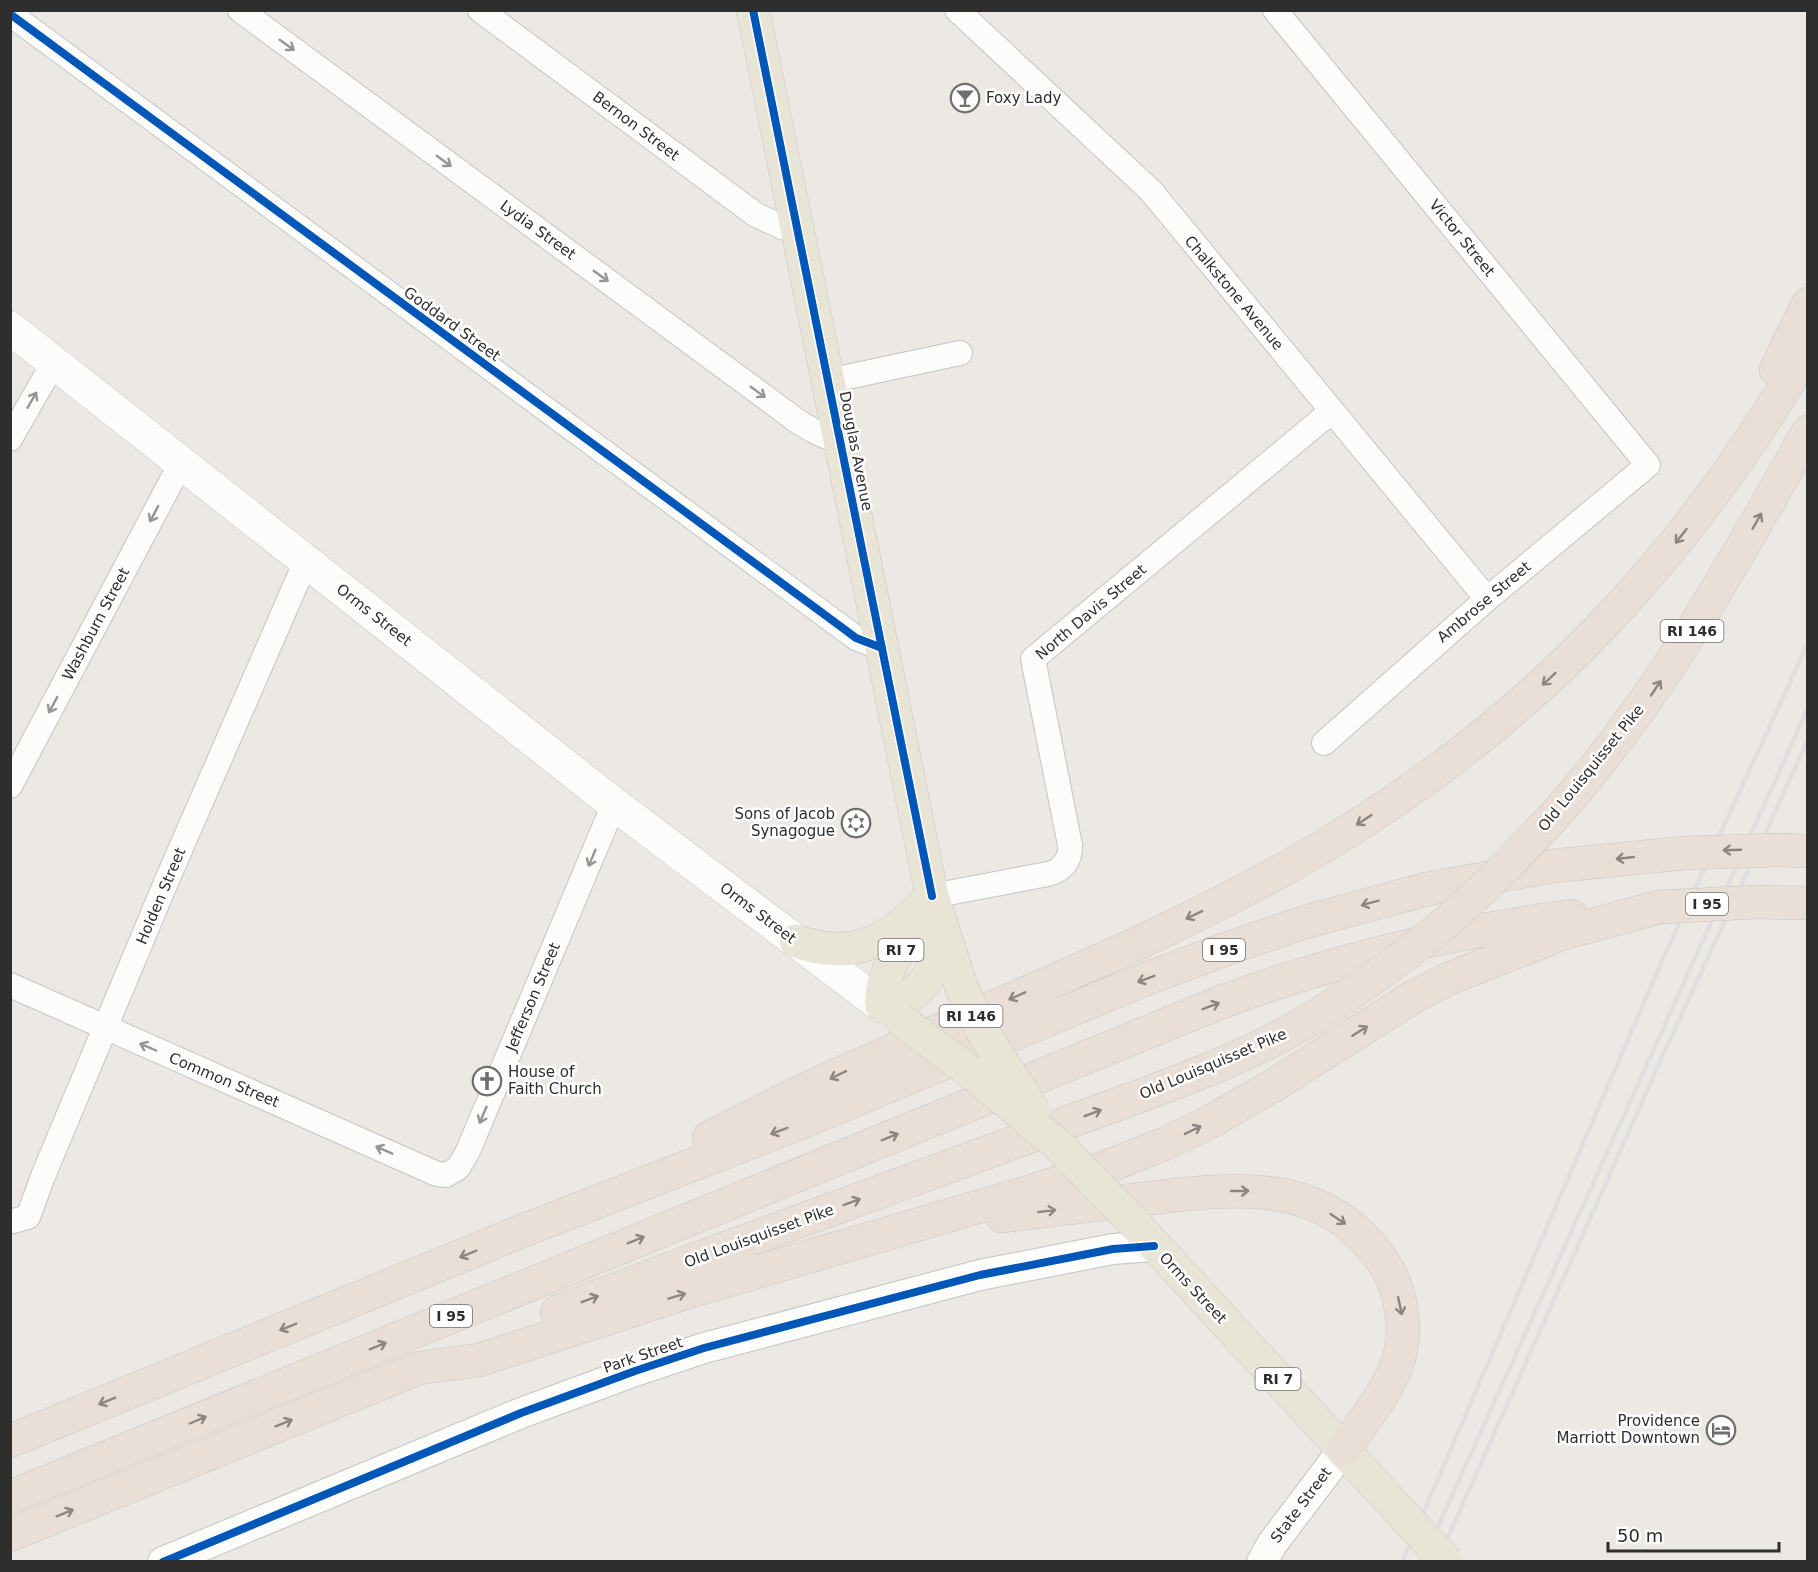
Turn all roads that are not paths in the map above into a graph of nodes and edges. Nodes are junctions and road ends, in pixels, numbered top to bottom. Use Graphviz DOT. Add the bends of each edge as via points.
graph roads {
  1 [pos="240,10"];
  2 [pos="480,10"];
  3 [pos="753,10"];
  4 [pos="1275,10"];
  5 [pos="969,13"];
  6 [pos="10,14"];
  7 [pos="798,231"];
  8 [pos="1808,304"];
  9 [pos="10,328"];
  10 [pos="1808,349"];
  11 [pos="960,353"];
  12 [pos="54,362"];
  13 [pos="828,381"];
  14 [pos="1332,411"];
  15 [pos="1808,432"];
  16 [pos="10,439"];
  17 [pos="841,443"];
  18 [pos="181,463"];
  19 [pos="1648,465"];
  20 [pos="1729,472"];
  21 [pos="306,561"];
  22 [pos="1487,599"];
  23 [pos="882,648"];
  24 [pos="1324,743"];
  25 [pos="10,786"];
  26 [pos="614,804"];
  27 [pos="1794,850"];
  28 [pos="932,896"];
  29 [pos="1808,903"];
  30 [pos="1659,907"];
  31 [pos="940,927"];
  32 [pos="796,941"];
  33 [pos="10,986"];
  34 [pos="890,1012"];
  35 [pos="105,1028"];
  36 [pos="1059,1146"];
  37 [pos="438,1174"];
  38 [pos="10,1222"];
  39 [pos="905,1227"];
  40 [pos="522,1231"];
  41 [pos="1146,1236"];
  42 [pos="419,1368"];
  43 [pos="10,1441"];
  44 [pos="1343,1450"];
  45 [pos="10,1497"];
  46 [pos="10,1535"];
  47 [pos="163,1562"];
  48 [pos="1262,1562"];
  49 [pos="1447,1562"];
  1 -- 17 [label="street, Lydia Street, one-way" via="800,423"];
  2 -- 7 [label="street, Bernon Street" via="756,215"];
  3 -- 7 [label="main road, Douglas Avenue / RI 7"];
  4 -- 19 [label="street, Victor Street"];
  5 -- 14 [label="street, Chalkstone Avenue" via="1145,185"];
  6 -- 23 [label="street, Goddard Street" via="856,638"];
  7 -- 13 [label="main road, Douglas Avenue / RI 7"];
  8 -- 20 [label="highway"];
  9 -- 12 [label="main road, Orms Street"];
  10 -- 20 [label="highway, RI 146"];
  11 -- 13 [label="street"];
  16 -- 12 [label="street, one-way"];
  12 -- 18 [label="main road, Orms Street"];
  13 -- 17 [label="main road, Douglas Avenue / RI 7"];
  14 -- 22 [label="street, Chalkstone Avenue"];
  14 -- 28 [label="street, North Davis Street" via="1033,659 1070,845 1066,864 1048,874"];
  42 -- 15 [label="highway, Old Louisquisset Pike / RI 146, one-way, bridge" via="592,1298 1193,1075 1271,1042 1377,977 1488,885 1554,816 1620,738 1662,679"];
  17 -- 23 [label="main road, Douglas Avenue / RI 7"];
  18 -- 21 [label="main road, Orms Street"];
  18 -- 25 [label="street, Washburn Street, one-way"];
  19 -- 22 [label="street, Ambrose Street"];
  20 -- 40 [label="highway, RI 146, one-way" via="1654,570 1554,675 1421,783 1346,832 1184,920 849,1069"];
  21 -- 26 [label="main road, Orms Street"];
  21 -- 35 [label="street, Holden Street"];
  22 -- 24 [label="street, Ambrose Street"];
  23 -- 28 [label="main road, Douglas Avenue / RI 7"];
  26 -- 32 [label="main road, Orms Street"];
  26 -- 37 [label="street, Jefferson Street, one-way" via="468,1151 458,1168 446,1175"];
  27 -- 40 [label="highway, I 95, one-way, bridge" via="1684,853 1597,861 1479,879 1305,922 1143,980 795,1125"];
  28 -- 31 [label="main road, Douglas Avenue / RI 7"];
  28 -- 32 [label="main road" via="898,928 866,946 827,950"];
  28 -- 34 [label="main road, RI 7" via="886,976 882,991"];
  29 -- 30 [label="highway, I 95, bridge"];
  39 -- 30 [label="highway, one-way" via="1067,1180 1156,1147 1253,1098 1414,996 1448,979 1564,933"];
  45 -- 30 [label="highway, I 95, one-way" via="1244,994 1349,961 1439,939 1533,921"];
  31 -- 34 [label="main road" via="938,954 927,979 894,1004"];
  31 -- 36 [label="main road, Douglas Avenue / RI 7, bridge" via="962,989 990,1046"];
  32 -- 34 [label="main road, Orms Street"];
  33 -- 35 [label="street, Common Street"];
  34 -- 36 [label="main road, Orms Street / RI 7, bridge"];
  37 -- 35 [label="street, Common Street, one-way"];
  35 -- 38 [label="street, Holden Street" via="28,1217"];
  36 -- 41 [label="main road, Orms Street / RI 7, bridge"];
  42 -- 39 [label="highway, one-way" via="479,1360"];
  39 -- 44 [label="highway, one-way" via="1208,1192 1271,1193 1310,1203 1346,1224 1377,1253 1396,1289 1403,1323 1400,1359 1393,1376"];
  40 -- 43 [label="highway, I 95, one-way"];
  41 -- 44 [label="main road, Orms Street / RI 7"];
  41 -- 47 [label="street, Park Street" via="1113,1249 980,1275 692,1352 522,1413"];
  46 -- 42 [label="highway, one-way"];
  44 -- 48 [label="street, State Street"];
  44 -- 49 [label="main road, Orms Street / RI 7, bridge"];
}
